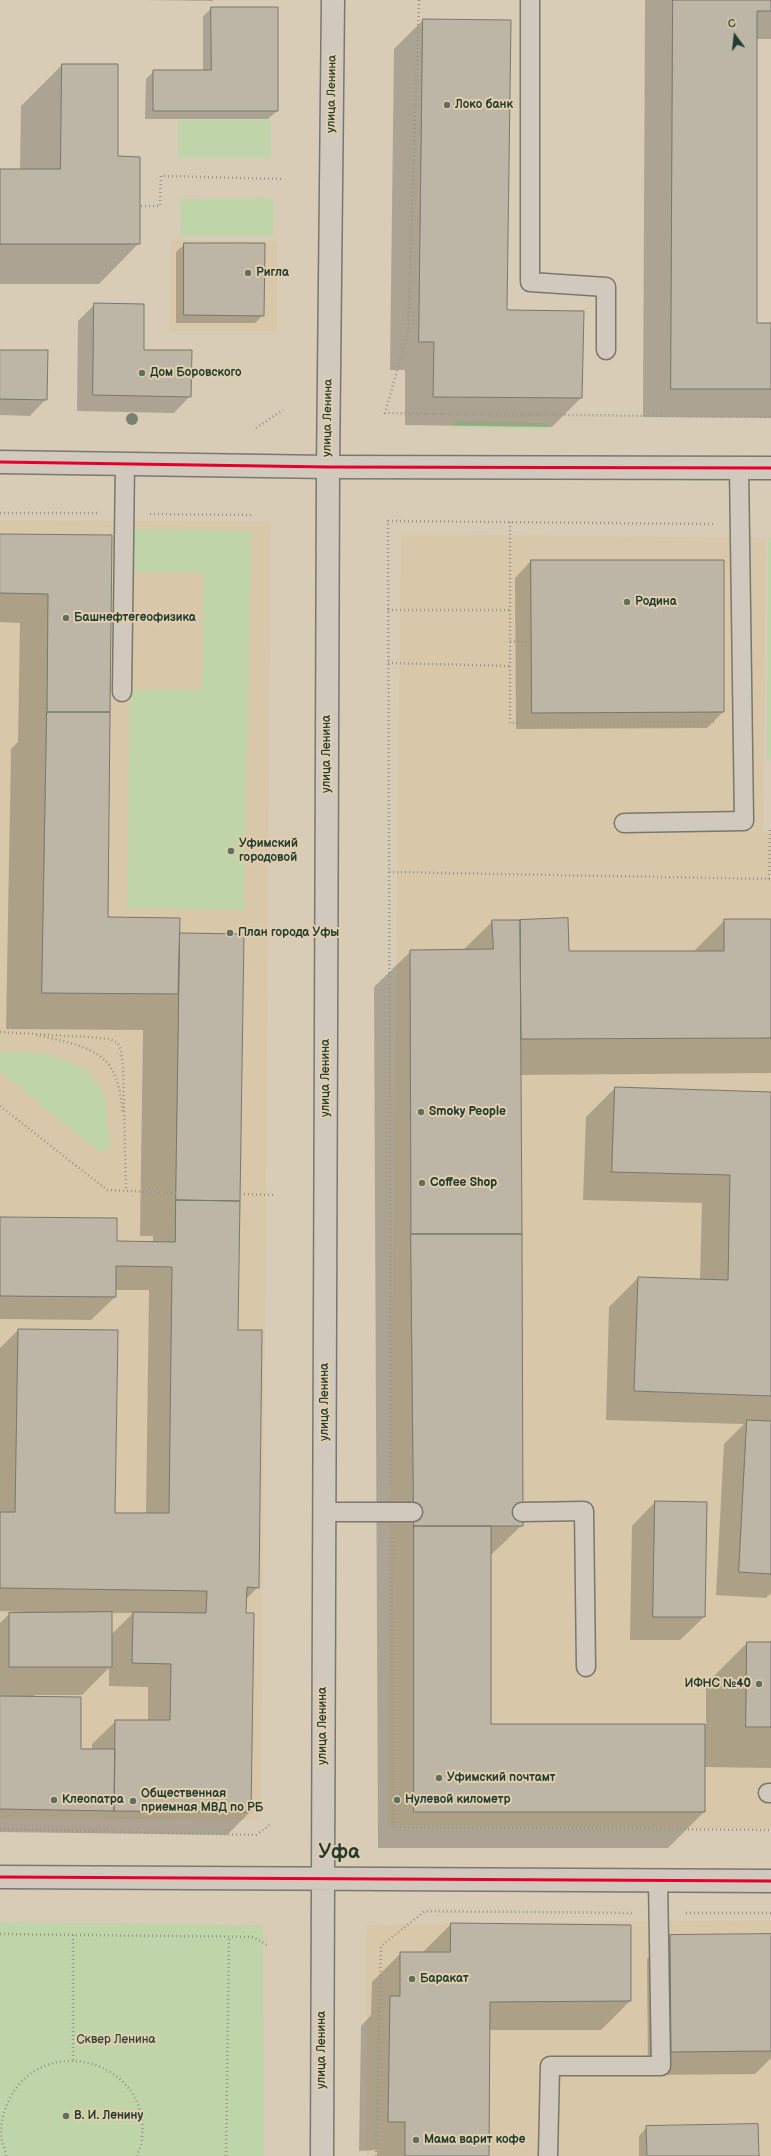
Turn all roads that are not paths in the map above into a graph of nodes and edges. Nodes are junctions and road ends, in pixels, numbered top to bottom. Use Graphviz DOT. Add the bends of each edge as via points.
graph roads {
  1 [pos="333,0"];
  2 [pos="530,0"];
  3 [pos="606,350"];
  4 [pos="0,462"];
  5 [pos="126,464"];
  6 [pos="328,467"];
  7 [pos="740,468"];
  8 [pos="771,468"];
  9 [pos="122,692"];
  10 [pos="624,822"];
  11 [pos="324,1512"];
  12 [pos="413,1512"];
  13 [pos="522,1512"];
  14 [pos="586,1667"];
  15 [pos="0,1877"];
  16 [pos="323,1879"];
  17 [pos="658,1880"];
  18 [pos="771,1881"];
  19 [pos="322,2156"];
  20 [pos="548,2156"];
  1 -- 6 [label="main road, улица Ленина"];
  2 -- 3 [label="lane" via="530,282 606,287"];
  4 -- 5 [label="main road"];
  5 -- 6 [label="main road"];
  5 -- 9 [label="lane"];
  6 -- 7 [label="main road"];
  6 -- 11 [label="main road, улица Ленина"];
  7 -- 8 [label="main road"];
  7 -- 10 [label="lane" via="744,821"];
  11 -- 12 [label="lane"];
  11 -- 16 [label="main road, улица Ленина"];
  13 -- 14 [label="lane" via="584,1511"];
  15 -- 16 [label="main road"];
  16 -- 17 [label="main road"];
  16 -- 19 [label="main road, улица Ленина"];
  17 -- 18 [label="main road"];
  17 -- 20 [label="lane" via="661,2066 550,2066"];
}
